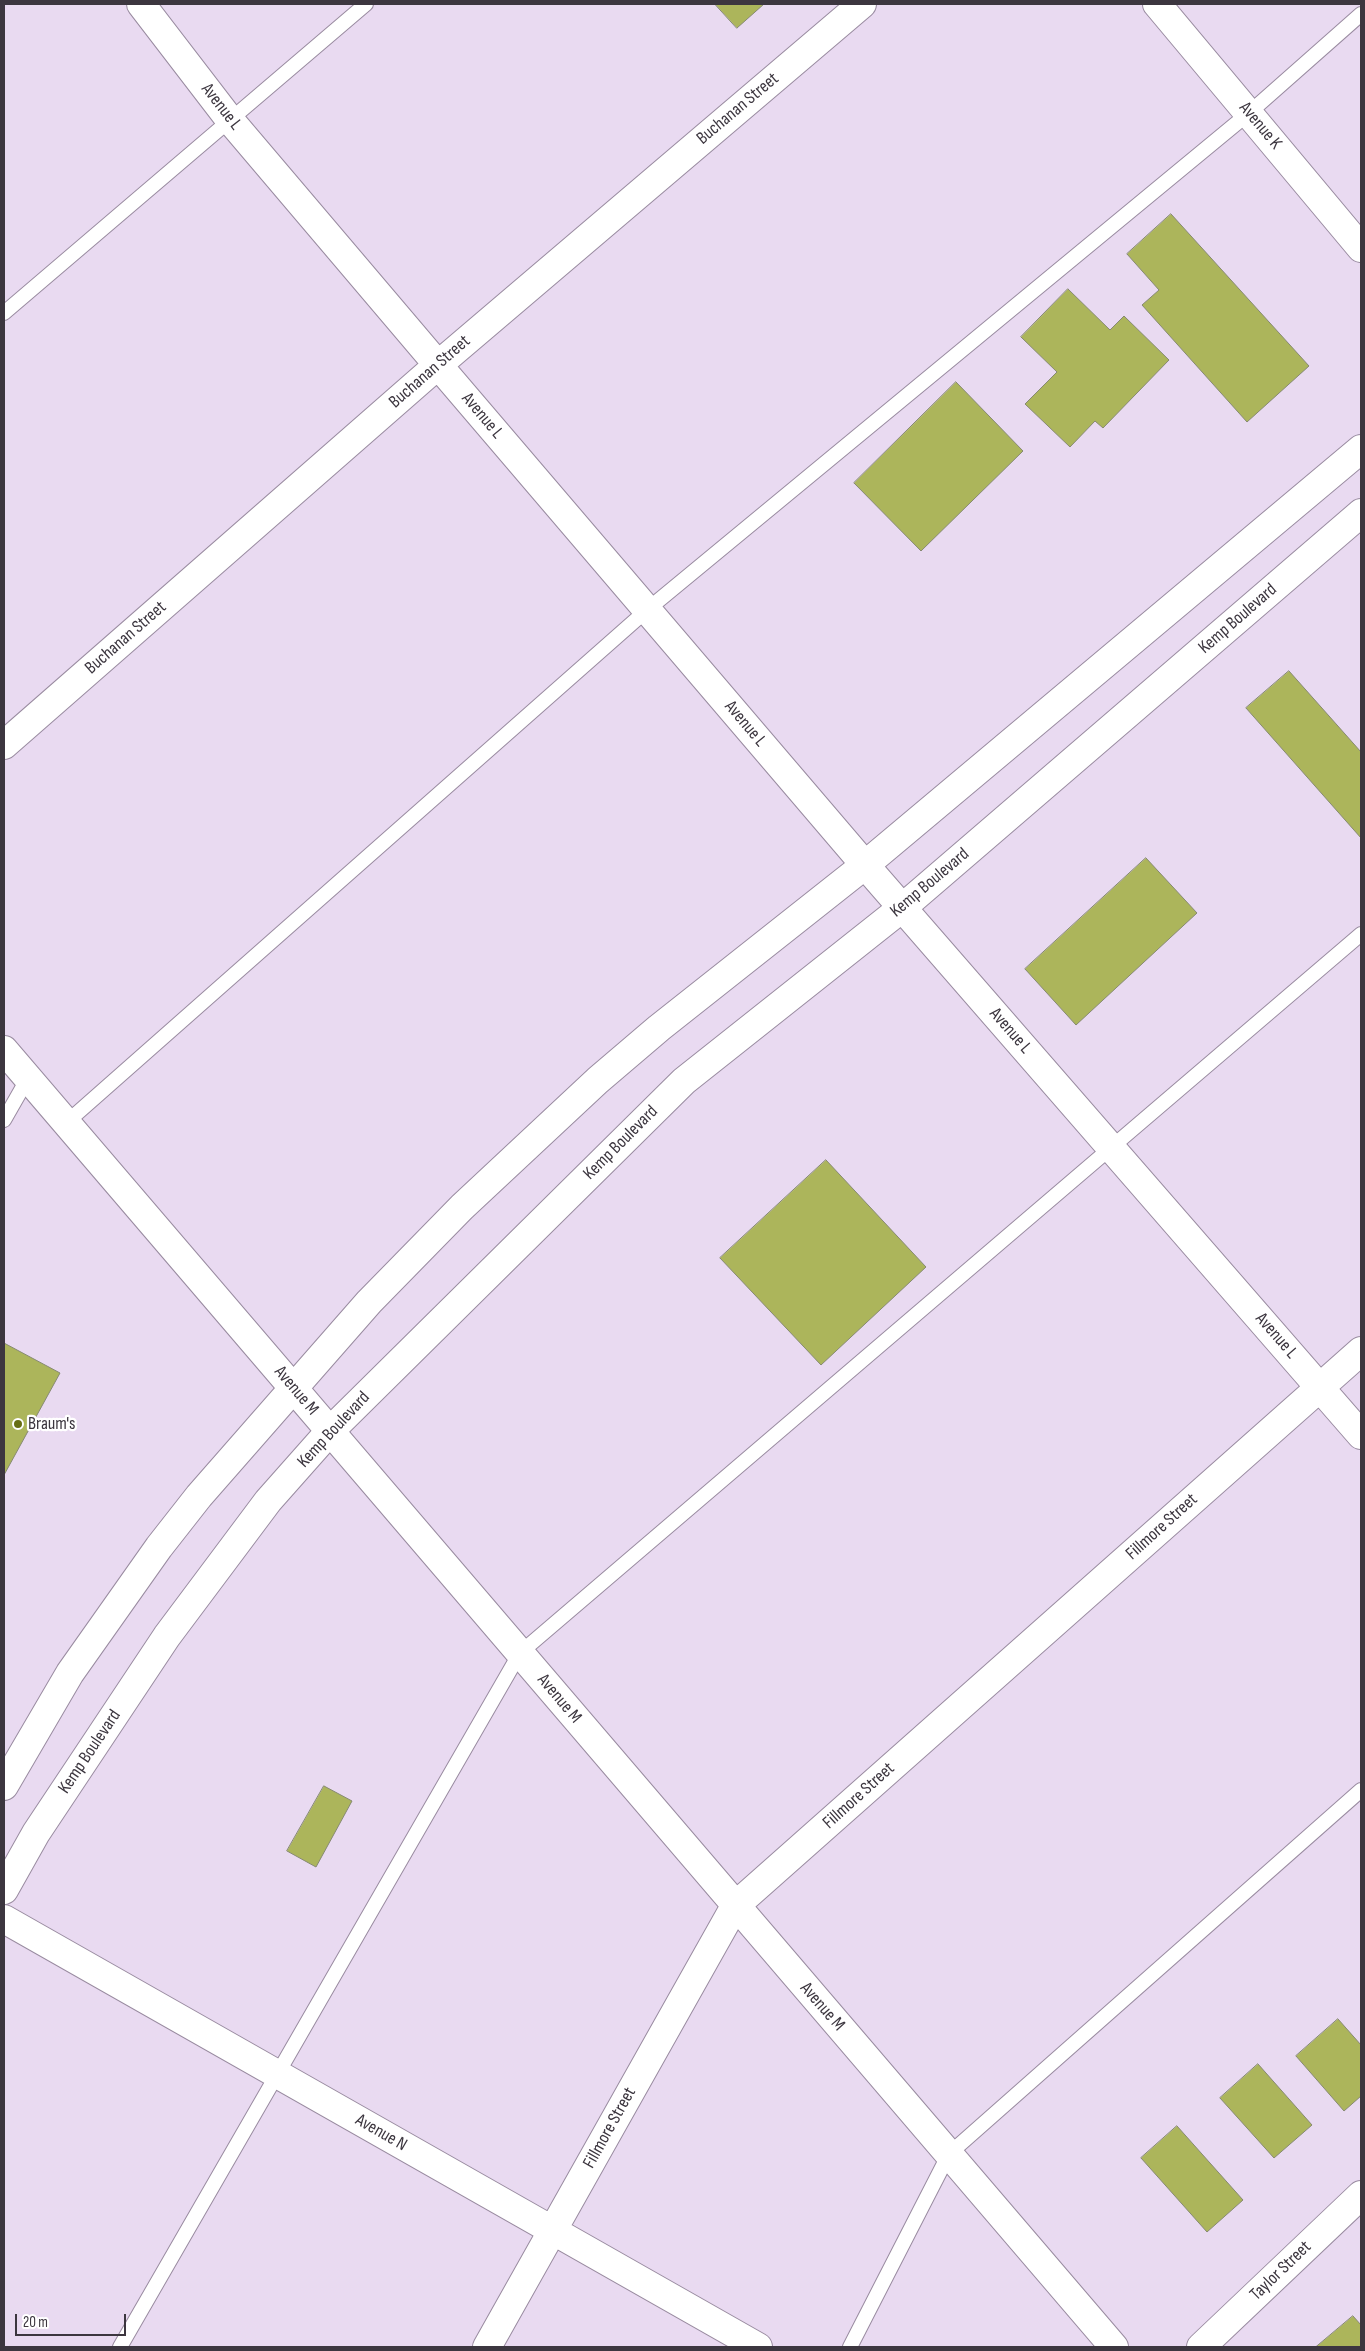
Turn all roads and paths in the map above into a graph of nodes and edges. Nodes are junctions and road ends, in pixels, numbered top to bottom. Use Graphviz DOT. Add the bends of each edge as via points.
graph roads {
  1 [pos="141,4"];
  2 [pos="366,4"];
  3 [pos="862,4"];
  4 [pos="1157,4"];
  5 [pos="1361,14"];
  6 [pos="1249,113"];
  7 [pos="230,120"];
  8 [pos="1361,248"];
  9 [pos="4,313"];
  10 [pos="438,364"];
  11 [pos="1361,448"];
  12 [pos="1361,513"];
  13 [pos="648,610"];
  14 [pos="4,745"];
  15 [pos="865,865"];
  16 [pos="902,908"];
  17 [pos="1361,934"];
  18 [pos="4,1050"];
  19 [pos="28,1078"];
  20 [pos="4,1120"];
  21 [pos="66,1123"];
  22 [pos="1112,1147"];
  23 [pos="1361,1351"];
  24 [pos="1320,1387"];
  25 [pos="293,1388"];
  26 [pos="330,1431"];
  27 [pos="1361,1435"];
  28 [pos="520,1653"];
  29 [pos="4,1786"];
  30 [pos="1361,1790"];
  31 [pos="4,1890"];
  32 [pos="736,1906"];
  33 [pos="4,1920"];
  34 [pos="276,2074"];
  35 [pos="949,2154"];
  36 [pos="1361,2195"];
  37 [pos="553,2231"];
  38 [pos="120,2347"];
  39 [pos="487,2347"];
  40 [pos="758,2347"];
  41 [pos="850,2347"];
  42 [pos="1114,2347"];
  43 [pos="1201,2347"];
  1 -- 7 [label="street, Avenue L"];
  2 -- 7 [label="lane"];
  3 -- 10 [label="street, Buchanan Street"];
  4 -- 6 [label="street, Avenue K"];
  5 -- 6 [label="lane"];
  6 -- 8 [label="street, Avenue K"];
  6 -- 13 [label="lane"];
  7 -- 9 [label="lane"];
  7 -- 10 [label="street, Avenue L"];
  10 -- 13 [label="street, Avenue L"];
  10 -- 14 [label="street, Buchanan Street"];
  11 -- 15 [label="street"];
  12 -- 16 [label="street, Kemp Boulevard"];
  13 -- 15 [label="street, Avenue L"];
  13 -- 21 [label="lane"];
  15 -- 16 [label="street, Avenue L"];
  15 -- 25 [label="street" via="591,1086 462,1207 369,1302"];
  16 -- 22 [label="street, Avenue L"];
  16 -- 26 [label="street, Kemp Boulevard" via="684,1080"];
  17 -- 22 [label="lane"];
  18 -- 19 [label="street, Avenue M"];
  19 -- 20 [label="lane"];
  19 -- 21 [label="street, Avenue M"];
  21 -- 25 [label="street, Avenue M"];
  22 -- 24 [label="street, Avenue L"];
  22 -- 28 [label="lane"];
  23 -- 24 [label="street, Fillmore Street"];
  24 -- 27 [label="street, Avenue L"];
  24 -- 32 [label="street, Fillmore Street"];
  25 -- 26 [label="street, Avenue M"];
  25 -- 29 [label="street" via="198,1496 159,1547 70,1674"];
  26 -- 28 [label="street, Avenue M"];
  26 -- 31 [label="street, Kemp Boulevard" via="268,1501 167,1636 36,1833"];
  28 -- 32 [label="street, Avenue M"];
  28 -- 34 [label="lane"];
  30 -- 35 [label="lane"];
  32 -- 35 [label="street, Avenue M"];
  32 -- 37 [label="street, Fillmore Street"];
  33 -- 34 [label="street, Avenue N"];
  34 -- 37 [label="street, Avenue N"];
  34 -- 38 [label="lane"];
  35 -- 41 [label="lane"];
  35 -- 42 [label="street, Avenue M"];
  36 -- 43 [label="street, Taylor Street"];
  37 -- 39 [label="street, Fillmore Street"];
  37 -- 40 [label="street, Avenue N"];
}
